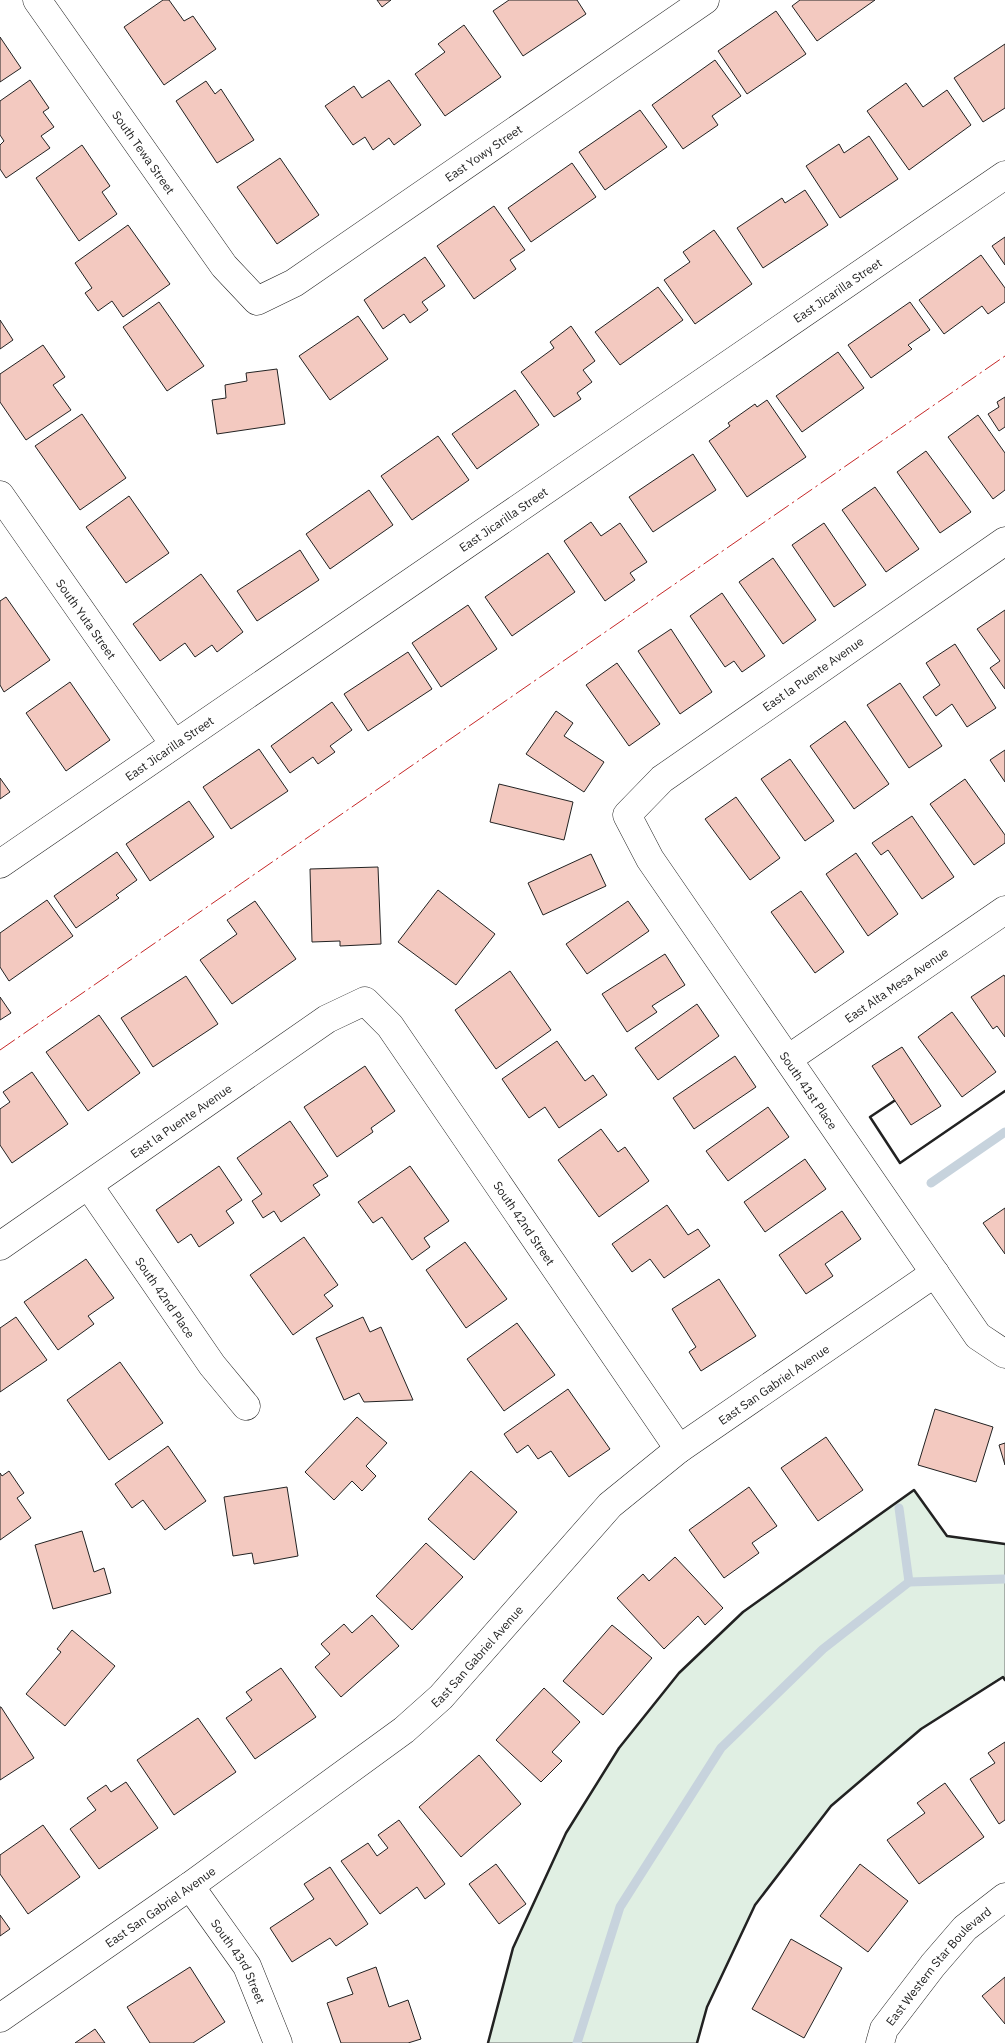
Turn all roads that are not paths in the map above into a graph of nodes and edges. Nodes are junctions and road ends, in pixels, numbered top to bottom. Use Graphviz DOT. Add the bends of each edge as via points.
graph roads {
  1 [pos="37,0"];
  2 [pos="705,0"];
  3 [pos="1005,175"];
  4 [pos="257,301"];
  5 [pos="0,495"];
  6 [pos="1005,541"];
  7 [pos="174,744"];
  8 [pos="627,815"];
  9 [pos="0,864"];
  10 [pos="1005,910"];
  11 [pos="365,1001"];
  12 [pos="788,1059"];
  13 [pos="89,1186"];
  14 [pos="0,1246"];
  15 [pos="935,1273"];
  16 [pos="1005,1355"];
  17 [pos="246,1406"];
  18 [pos="679,1449"];
  19 [pos="190,1886"];
  20 [pos="1005,1897"];
  21 [pos="0,2018"];
  22 [pos="278,2043"];
  23 [pos="880,2043"];
  1 -- 4 [label="street, South Tewa Street" via="224,266"];
  2 -- 4 [label="street, East Yowy Street" via="294,283"];
  3 -- 7 [label="street, East Jicarilla Street"];
  5 -- 7 [label="street, South Yuta Street"];
  6 -- 8 [label="street, East la Puente Avenue" via="662,779"];
  7 -- 9 [label="street, East Jicarilla Street"];
  8 -- 12 [label="street, South 41st Place" via="650,859"];
  10 -- 12 [label="street, East Alta Mesa Avenue"];
  11 -- 13 [label="street, East la Puente Avenue" via="327,1019"];
  11 -- 18 [label="street, South 42nd Street" via="390,1026"];
  12 -- 15 [label="street, South 41st Place"];
  13 -- 14 [label="street, East la Puente Avenue"];
  13 -- 17 [label="street, South 42nd Place" via="212,1365"];
  15 -- 16 [label="street, South 41st Place" via="978,1336"];
  15 -- 18 [label="street, East San Gabriel Avenue"];
  18 -- 19 [label="street, East San Gabriel Avenue" via="610,1504 440,1697 404,1730"];
  19 -- 21 [label="street, East San Gabriel Avenue"];
  19 -- 22 [label="street, South 43rd Street" via="246,1966"];
  20 -- 23 [label="street, East Western Star Boulevard" via="965,1928 946,1950 884,2029"];
}
